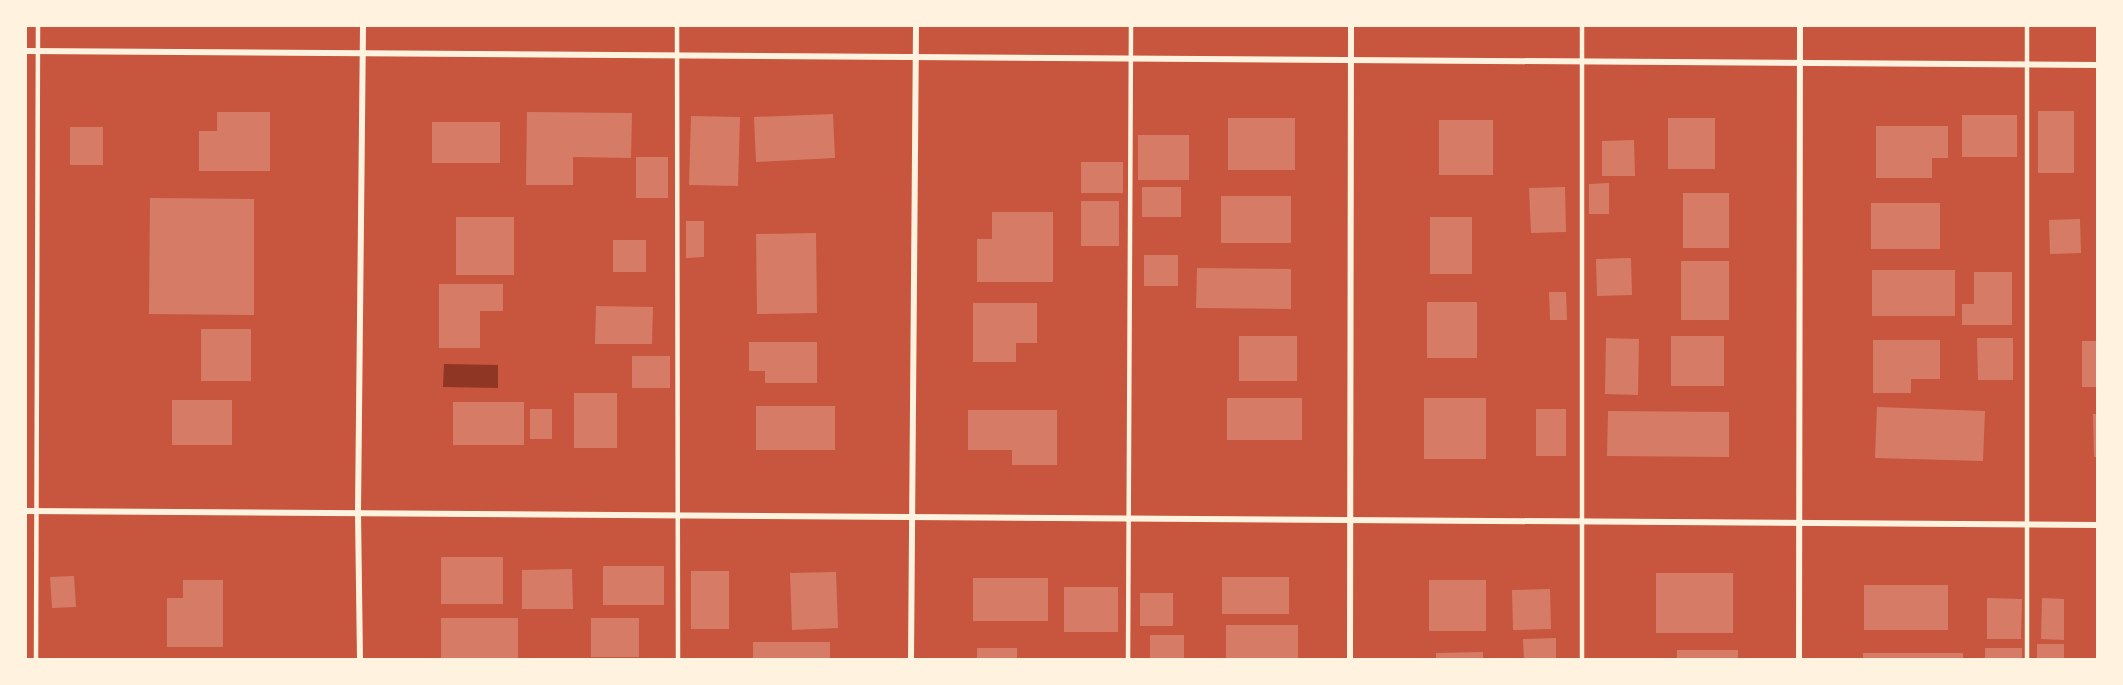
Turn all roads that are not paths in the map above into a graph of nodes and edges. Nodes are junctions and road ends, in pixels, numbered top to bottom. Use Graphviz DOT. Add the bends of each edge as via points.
graph roads {
  1 [pos="38,26"];
  2 [pos="363,26"];
  3 [pos="677,26"];
  4 [pos="916,26"];
  5 [pos="1131,26"];
  6 [pos="1351,26"];
  7 [pos="1582,26"];
  8 [pos="1800,26"];
  9 [pos="2027,26"];
  10 [pos="26,51"];
  11 [pos="38,51"];
  12 [pos="363,53"];
  13 [pos="677,55"];
  14 [pos="916,57"];
  15 [pos="1131,58"];
  16 [pos="1351,60"];
  17 [pos="1582,61"];
  18 [pos="1800,63"];
  19 [pos="2027,64"];
  20 [pos="2097,65"];
  21 [pos="26,511"];
  22 [pos="37,511"];
  23 [pos="358,513"];
  24 [pos="678,515"];
  25 [pos="912,517"];
  26 [pos="1129,518"];
  27 [pos="1350,519"];
  28 [pos="1582,521"];
  29 [pos="1799,523"];
  30 [pos="2027,524"];
  31 [pos="2097,525"];
  32 [pos="36,660"];
  33 [pos="360,660"];
  34 [pos="678,660"];
  35 [pos="911,660"];
  36 [pos="1128,660"];
  37 [pos="1350,660"];
  38 [pos="1581,660"];
  39 [pos="1799,660"];
  40 [pos="2027,660"];
  1 -- 11 [label="lane"];
  2 -- 12 [label="street"];
  3 -- 13 [label="lane"];
  4 -- 14 [label="street"];
  5 -- 15 [label="lane"];
  6 -- 16 [label="street"];
  7 -- 17 [label="lane"];
  8 -- 18 [label="street"];
  9 -- 19 [label="lane"];
  10 -- 11 [label="street"];
  11 -- 12 [label="street"];
  11 -- 22 [label="lane"];
  12 -- 13 [label="street"];
  12 -- 23 [label="street"];
  13 -- 14 [label="street"];
  13 -- 24 [label="lane"];
  14 -- 15 [label="street"];
  14 -- 25 [label="street"];
  15 -- 16 [label="street"];
  15 -- 26 [label="lane"];
  16 -- 17 [label="street"];
  16 -- 27 [label="street"];
  17 -- 18 [label="street"];
  17 -- 28 [label="lane"];
  18 -- 19 [label="street"];
  18 -- 29 [label="street"];
  19 -- 20 [label="street"];
  19 -- 30 [label="lane"];
  21 -- 22 [label="street"];
  22 -- 23 [label="street"];
  22 -- 32 [label="lane"];
  23 -- 24 [label="street"];
  23 -- 33 [label="street"];
  24 -- 25 [label="street"];
  24 -- 34 [label="lane"];
  25 -- 26 [label="street"];
  25 -- 35 [label="street"];
  26 -- 27 [label="street"];
  26 -- 36 [label="lane"];
  27 -- 28 [label="street"];
  27 -- 37 [label="street"];
  28 -- 29 [label="street"];
  28 -- 38 [label="lane"];
  29 -- 30 [label="street"];
  29 -- 39 [label="street"];
  30 -- 31 [label="street"];
  30 -- 40 [label="lane"];
}
